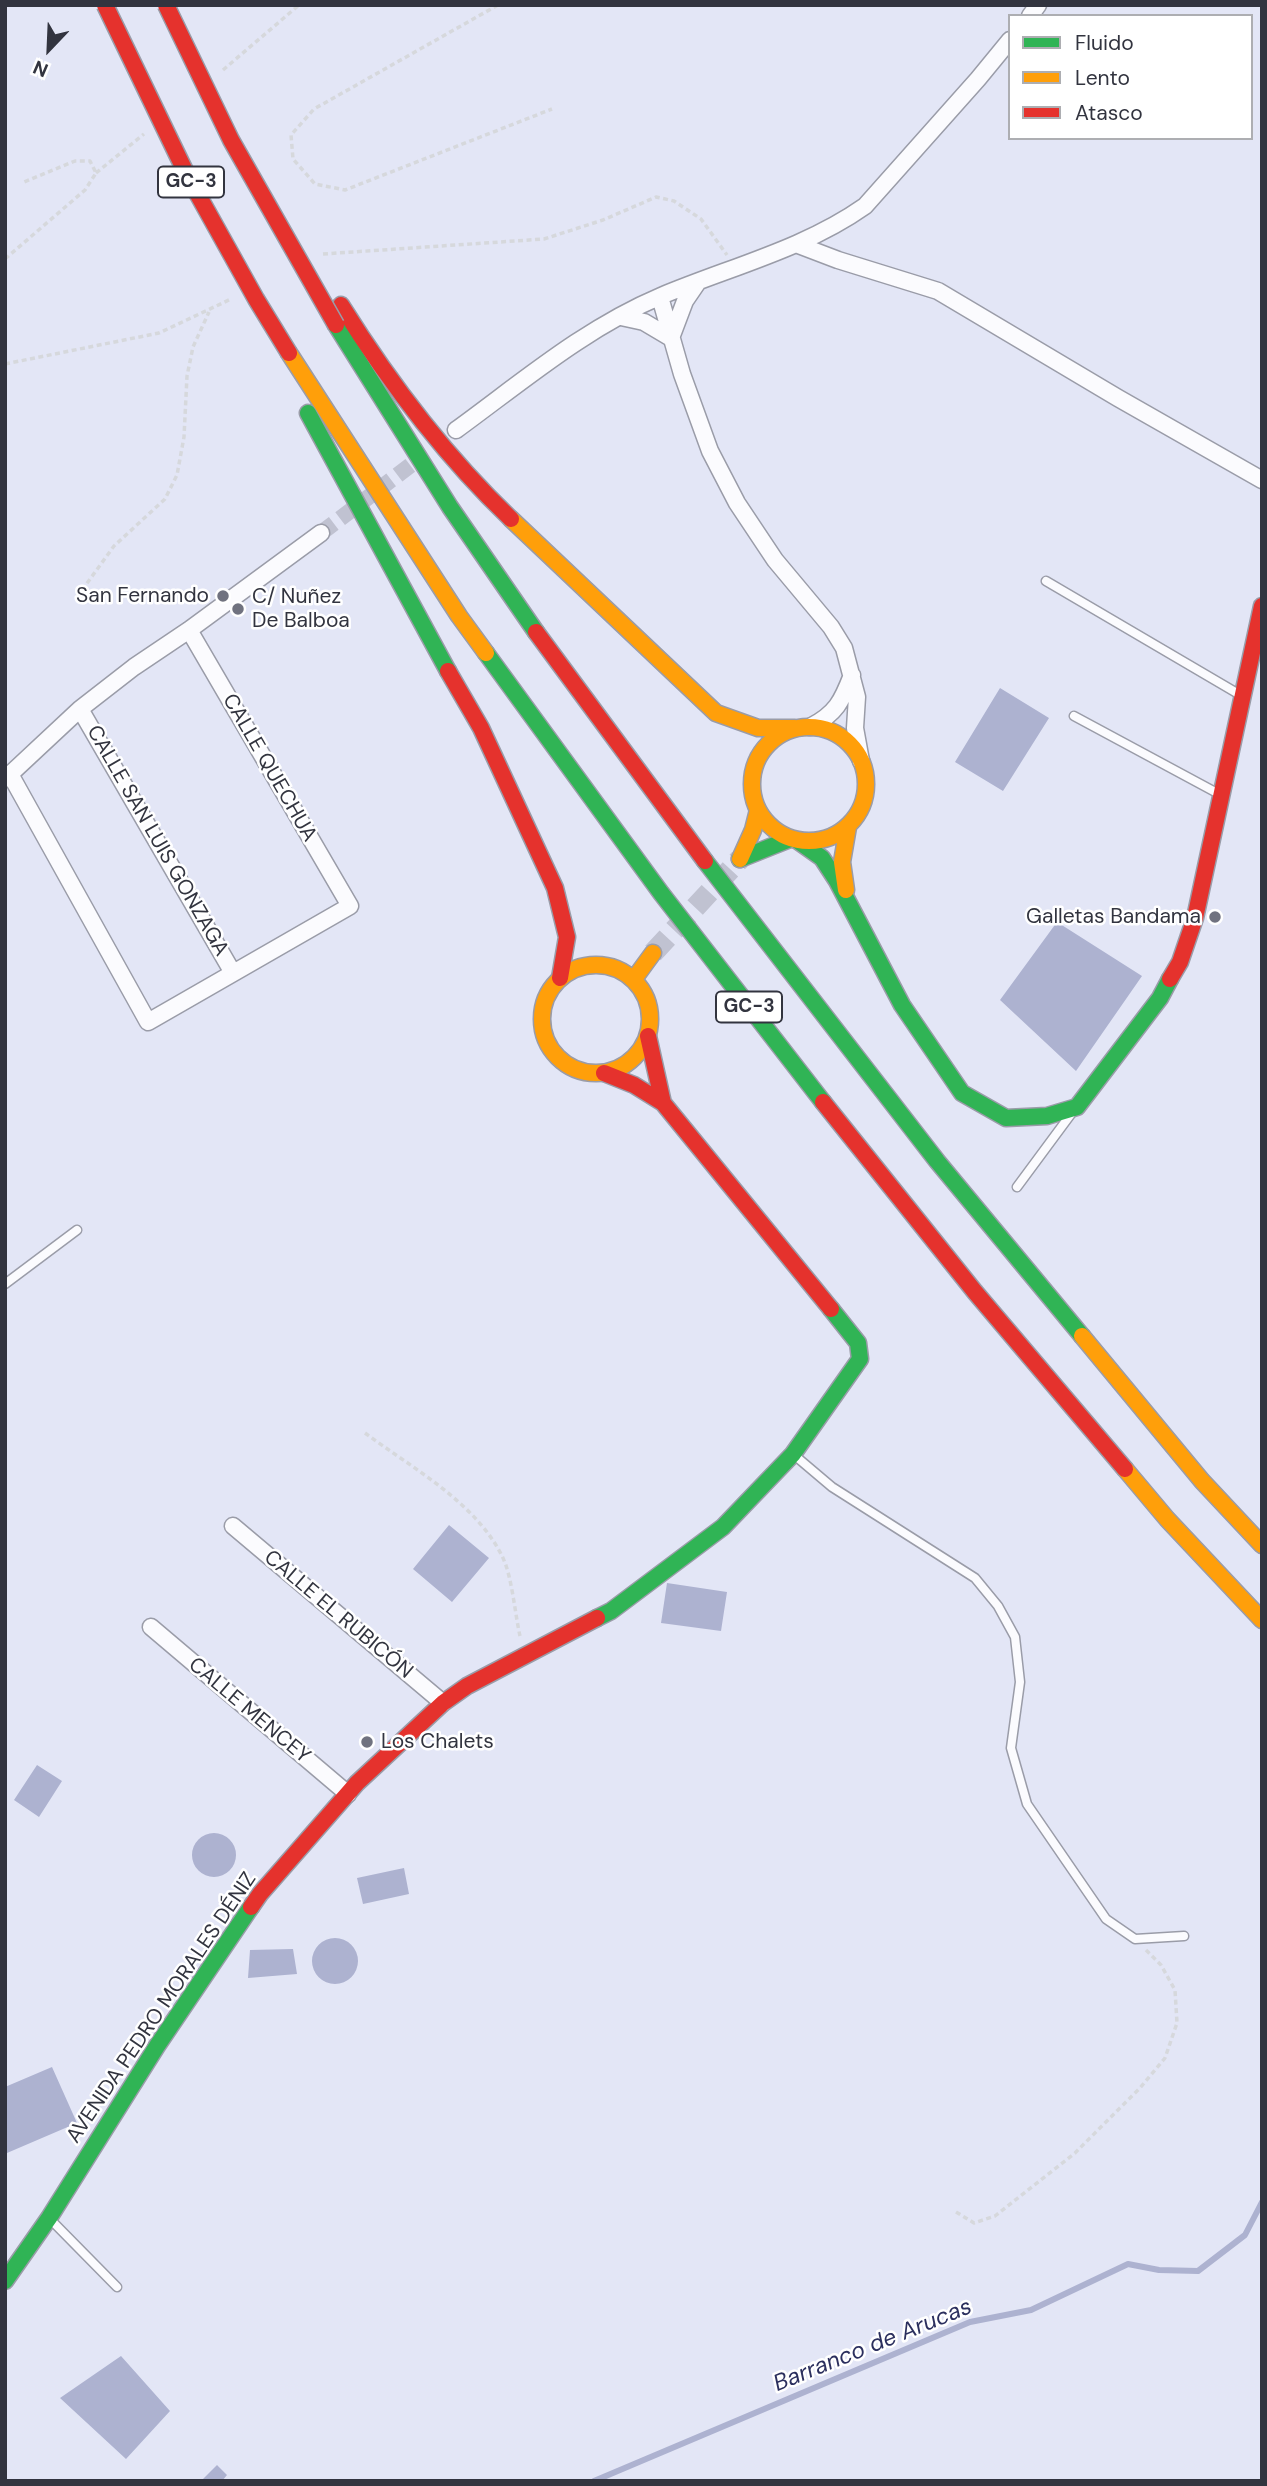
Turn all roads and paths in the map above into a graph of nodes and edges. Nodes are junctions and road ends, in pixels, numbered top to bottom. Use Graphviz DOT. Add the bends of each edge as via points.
graph roads {
  1 [pos="105,5"];
  2 [pos="166,5"];
  3 [pos="498,5"];
  4 [pos="1008,42"];
  5 [pos="552,109"];
  6 [pos="24,182"];
  7 [pos="275,219"];
  8 [pos="796,244"];
  9 [pos="5,259"];
  10 [pos="312,259"];
  11 [pos="736,268"];
  12 [pos="698,282"];
  13 [pos="660,297"];
  14 [pos="232,298"];
  15 [pos="210,310"];
  16 [pos="621,317"];
  17 [pos="671,338"];
  18 [pos="283,355"];
  19 [pos="5,364"];
  20 [pos="456,430"];
  21 [pos="1262,480"];
  22 [pos="321,533"];
  23 [pos="1046,581"];
  24 [pos="77,597"];
  25 [pos="1262,606"];
  26 [pos="189,630"];
  27 [pos="852,675"];
  28 [pos="1242,696"];
  29 [pos="80,709"];
  30 [pos="1074,716"];
  31 [pos="802,727"];
  32 [pos="862,761"];
  33 [pos="7,776"];
  34 [pos="1221,795"];
  35 [pos="758,810"];
  36 [pos="848,827"];
  37 [pos="794,840"];
  38 [pos="847,897"];
  39 [pos="653,953"];
  40 [pos="233,973"];
  41 [pos="560,978"];
  42 [pos="634,979"];
  43 [pos="648,1036"];
  44 [pos="604,1073"];
  45 [pos="663,1103"];
  46 [pos="1077,1107"];
  47 [pos="1017,1187"];
  48 [pos="77,1230"];
  49 [pos="5,1284"];
  50 [pos="365,1433"];
  51 [pos="793,1454"];
  52 [pos="233,1526"];
  53 [pos="1262,1545"];
  54 [pos="1262,1620"];
  55 [pos="151,1627"];
  56 [pos="524,1655"];
  57 [pos="443,1703"];
  58 [pos="348,1794"];
  59 [pos="1184,1937"];
  60 [pos="1135,1939"];
  61 [pos="956,2212"];
  62 [pos="49,2218"];
  63 [pos="5,2281"];
  64 [pos="117,2287"];
  1 -- 18 [label="main road, GC-3, bridge" via="187,175"];
  2 -- 7 [label="main road, GC-3, bridge"];
  3 -- 5 [label="path" via="314,109 291,135 293,159 315,184 345,190"];
  4 -- 8 [label="street" via="865,206"];
  6 -- 9 [label="path" via="75,161 90,161 96,173 85,190"];
  7 -- 31 [label="main road, bridge" via="326,279 370,352 447,452 503,511 716,713 758,728"];
  7 -- 53 [label="main road, GC-3, bridge" via="450,507 679,827 937,1161 1202,1481"];
  8 -- 11 [label="street"];
  8 -- 21 [label="street" via="938,291"];
  10 -- 11 [label="path" via="324,253 544,239 656,197 674,201 701,219"];
  11 -- 12 [label="street"];
  12 -- 13 [label="street"];
  12 -- 17 [label="street"];
  13 -- 16 [label="street"];
  13 -- 17 [label="street"];
  14 -- 15 [label="path"];
  15 -- 19 [label="path" via="159,333"];
  15 -- 24 [label="path" via="193,347 187,376 177,475 165,499 114,546"];
  16 -- 17 [label="street" via="644,322"];
  16 -- 20 [label="street" via="579,339"];
  17 -- 27 [label="street" via="710,451 737,503 775,560 831,627"];
  18 -- 41 [label="main road" via="422,625 481,728 555,888 567,937"];
  18 -- 54 [label="main road, GC-3" via="459,616 661,893 975,1292 1167,1519"];
  22 -- 26 [label="street"];
  23 -- 28 [label="lane"];
  25 -- 28 [label="main road"];
  26 -- 29 [label="street"];
  26 -- 40 [label="street, CALLE QUECHUA" via="350,906"];
  27 -- 31 [label="street" via="842,701 827,718"];
  27 -- 32 [label="street"];
  28 -- 34 [label="main road"];
  29 -- 33 [label="street"];
  29 -- 40 [label="street, CALLE SAN LUIS GONZAGA"];
  30 -- 34 [label="lane"];
  31 -- 32 [label="main road" via="841,736"];
  31 -- 35 [label="main road" via="779,735 756,760 752,794"];
  32 -- 36 [label="main road" via="865,796"];
  33 -- 40 [label="street" via="148,1022"];
  34 -- 46 [label="main road" via="1195,918 1180,962 1160,998"];
  35 -- 37 [label="main road" via="771,827"];
  35 -- 37 [label="main road" via="740,859"];
  36 -- 37 [label="main road" via="825,839"];
  36 -- 38 [label="main road" via="842,862"];
  37 -- 38 [label="main road" via="822,858"];
  38 -- 46 [label="main road" via="902,1006 962,1093 1006,1118 1047,1116"];
  39 -- 42 [label="main road"];
  41 -- 42 [label="main road" via="574,969 605,965"];
  41 -- 44 [label="main road" via="543,1007 547,1041 556,1056 570,1066"];
  42 -- 43 [label="main road" via="649,1006"];
  43 -- 44 [label="main road" via="631,1061"];
  43 -- 45 [label="main road"];
  44 -- 45 [label="main road"];
  45 -- 51 [label="main road, AVENIDA PEDRO MORALES DÉNIZ" via="858,1343 860,1359 850,1377"];
  46 -- 47 [label="lane"];
  48 -- 49 [label="lane"];
  50 -- 56 [label="path" via="457,1500 489,1532 504,1560"];
  51 -- 56 [label="main road, AVENIDA PEDRO MORALES DÉNIZ" via="723,1527 611,1611"];
  51 -- 60 [label="lane" via="832,1487 975,1578 998,1606 1015,1637 1020,1682 1011,1748 1027,1804 1106,1919"];
  52 -- 57 [label="street, CALLE EL RUBICÓN"];
  55 -- 58 [label="street, CALLE MENCEY"];
  56 -- 57 [label="main road, AVENIDA PEDRO MORALES DÉNIZ"];
  57 -- 58 [label="main road, AVENIDA PEDRO MORALES DÉNIZ"];
  58 -- 62 [label="main road, AVENIDA PEDRO MORALES DÉNIZ" via="260,1894"];
  59 -- 60 [label="lane"];
  60 -- 61 [label="path" via="1161,1965 1175,1990 1177,2023 1165,2058 1075,2153 995,2216 974,2223"];
  62 -- 63 [label="main road, AVENIDA PEDRO MORALES DÉNIZ"];
  62 -- 64 [label="lane"];
}
